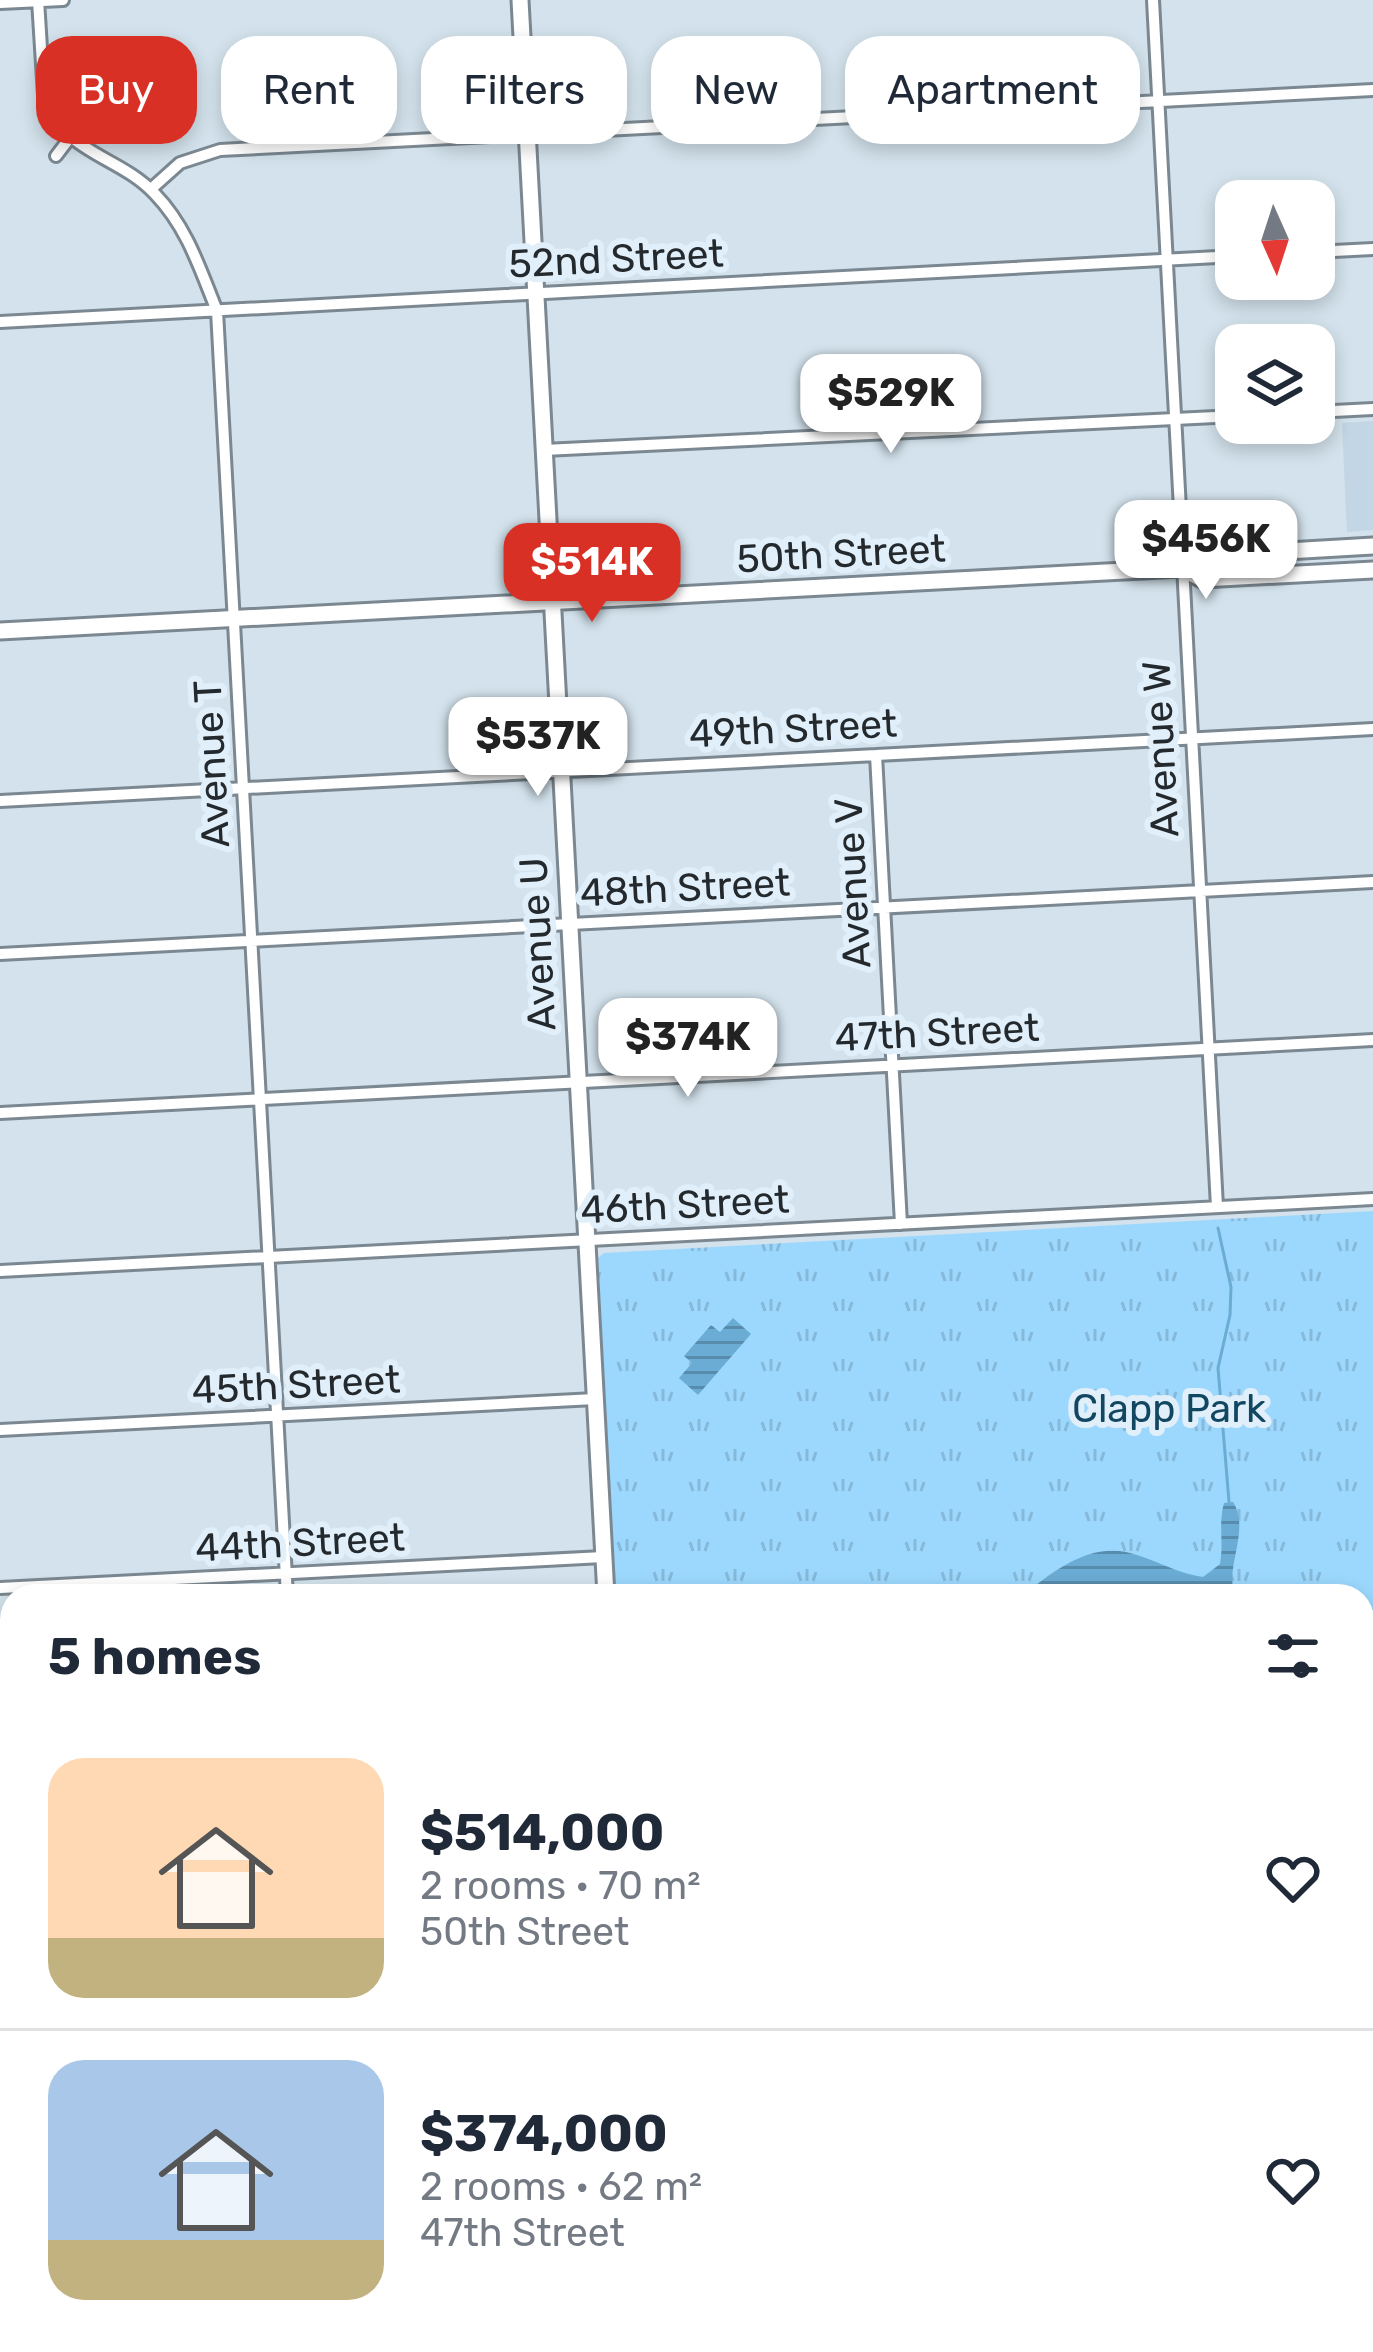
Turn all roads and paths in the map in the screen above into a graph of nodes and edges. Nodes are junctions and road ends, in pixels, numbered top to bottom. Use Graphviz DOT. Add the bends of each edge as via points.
graph roads {
  1 [pos="62,0"];
  2 [pos="520,0"];
  3 [pos="1153,0"];
  4 [pos="38,1"];
  5 [pos="0,3"];
  6 [pos="40,36"];
  7 [pos="522,36"];
  8 [pos="1373,90"];
  9 [pos="1159,101"];
  10 [pos="627,129"];
  11 [pos="421,140"];
  12 [pos="65,144"];
  13 [pos="77,144"];
  14 [pos="529,144"];
  15 [pos="56,156"];
  16 [pos="151,189"];
  17 [pos="1373,249"];
  18 [pos="1335,251"];
  19 [pos="1215,257"];
  20 [pos="1167,260"];
  21 [pos="536,293"];
  22 [pos="217,310"];
  23 [pos="0,322"];
  24 [pos="1373,409"];
  25 [pos="1335,411"];
  26 [pos="1215,417"];
  27 [pos="1175,419"];
  28 [pos="544,450"];
  29 [pos="1373,546"];
  30 [pos="1181,568"];
  31 [pos="1373,570"];
  32 [pos="553,602"];
  33 [pos="235,619"];
  34 [pos="0,631"];
  35 [pos="1373,729"];
  36 [pos="1190,738"];
  37 [pos="875,755"];
  38 [pos="562,771"];
  39 [pos="244,788"];
  40 [pos="0,801"];
  41 [pos="1373,882"];
  42 [pos="1198,891"];
  43 [pos="884,908"];
  44 [pos="570,924"];
  45 [pos="252,941"];
  46 [pos="0,955"];
  47 [pos="1373,1040"];
  48 [pos="1208,1049"];
  49 [pos="893,1066"];
  50 [pos="578,1082"];
  51 [pos="261,1099"];
  52 [pos="0,1113"];
  53 [pos="1373,1199"];
  54 [pos="1217,1207"];
  55 [pos="901,1224"];
  56 [pos="586,1240"];
  57 [pos="270,1257"];
  58 [pos="0,1271"];
  59 [pos="595,1399"];
  60 [pos="278,1416"];
  61 [pos="0,1430"];
  62 [pos="604,1557"];
  63 [pos="286,1574"];
  64 [pos="82,1584"];
  65 [pos="286,1584"];
  66 [pos="605,1584"];
  1 -- 4 [label="street"];
  2 -- 7 [label="street, Avenue U"];
  3 -- 9 [label="street, Avenue W"];
  4 -- 5 [label="street"];
  4 -- 6 [label="street"];
  8 -- 9 [label="street"];
  9 -- 10 [label="street"];
  9 -- 20 [label="street, Avenue W"];
  11 -- 16 [label="street" via="220,150 180,163"];
  12 -- 15 [label="street"];
  13 -- 16 [label="street, Avenue T"];
  14 -- 21 [label="street, Avenue U"];
  16 -- 22 [label="street, Avenue T" via="187,237"];
  17 -- 18 [label="street"];
  19 -- 20 [label="street, 52nd Street"];
  20 -- 21 [label="street, 52nd Street"];
  20 -- 27 [label="street, Avenue W"];
  21 -- 22 [label="street, 52nd Street"];
  21 -- 28 [label="street, Avenue U"];
  22 -- 23 [label="street, 52nd Street"];
  22 -- 33 [label="street, Avenue T"];
  24 -- 25 [label="street"];
  26 -- 27 [label="street"];
  27 -- 28 [label="street"];
  27 -- 30 [label="street, Avenue W"];
  28 -- 32 [label="street, Avenue U"];
  29 -- 30 [label="street, 50th Street" via="1202,556"];
  30 -- 31 [label="street, 50th Street" via="1202,579"];
  30 -- 32 [label="street, 50th Street"];
  30 -- 36 [label="street, Avenue W"];
  32 -- 33 [label="street, 50th Street"];
  32 -- 38 [label="street, Avenue U"];
  33 -- 34 [label="street, 50th Street"];
  33 -- 39 [label="street, Avenue T"];
  35 -- 36 [label="street, 49th Street"];
  36 -- 37 [label="street, 49th Street"];
  36 -- 42 [label="street, Avenue W"];
  37 -- 38 [label="street, 49th Street"];
  37 -- 43 [label="street, Avenue V"];
  38 -- 39 [label="street, 49th Street"];
  38 -- 44 [label="street, Avenue U"];
  39 -- 40 [label="street, 49th Street"];
  39 -- 45 [label="street, Avenue T"];
  41 -- 42 [label="street, 48th Street"];
  42 -- 43 [label="street, 48th Street"];
  42 -- 48 [label="street, Avenue W"];
  43 -- 44 [label="street, 48th Street"];
  43 -- 49 [label="street, Avenue V"];
  44 -- 45 [label="street, 48th Street"];
  44 -- 50 [label="street, Avenue U"];
  45 -- 46 [label="street, 48th Street"];
  45 -- 51 [label="street, Avenue T"];
  47 -- 48 [label="street, 47th Street"];
  48 -- 49 [label="street, 47th Street"];
  48 -- 54 [label="street, Avenue W"];
  49 -- 50 [label="street, 47th Street"];
  49 -- 55 [label="street, Avenue V"];
  50 -- 51 [label="street, 47th Street"];
  50 -- 56 [label="street, Avenue U"];
  51 -- 52 [label="street, 47th Street"];
  51 -- 57 [label="street, Avenue T"];
  53 -- 54 [label="street, 46th Street"];
  54 -- 55 [label="street, 46th Street"];
  55 -- 56 [label="street, 46th Street"];
  56 -- 57 [label="street, 46th Street"];
  56 -- 59 [label="street, Avenue U"];
  57 -- 58 [label="street, 46th Street"];
  57 -- 60 [label="street, Avenue T"];
  59 -- 60 [label="street, 45th Street"];
  59 -- 62 [label="street, Avenue U"];
  60 -- 61 [label="street, 45th Street"];
  60 -- 63 [label="street, Avenue T"];
  62 -- 63 [label="street, 44th Street"];
  62 -- 66 [label="street, Avenue U"];
  63 -- 64 [label="street, 44th Street"];
  63 -- 65 [label="street, Avenue T"];
}
